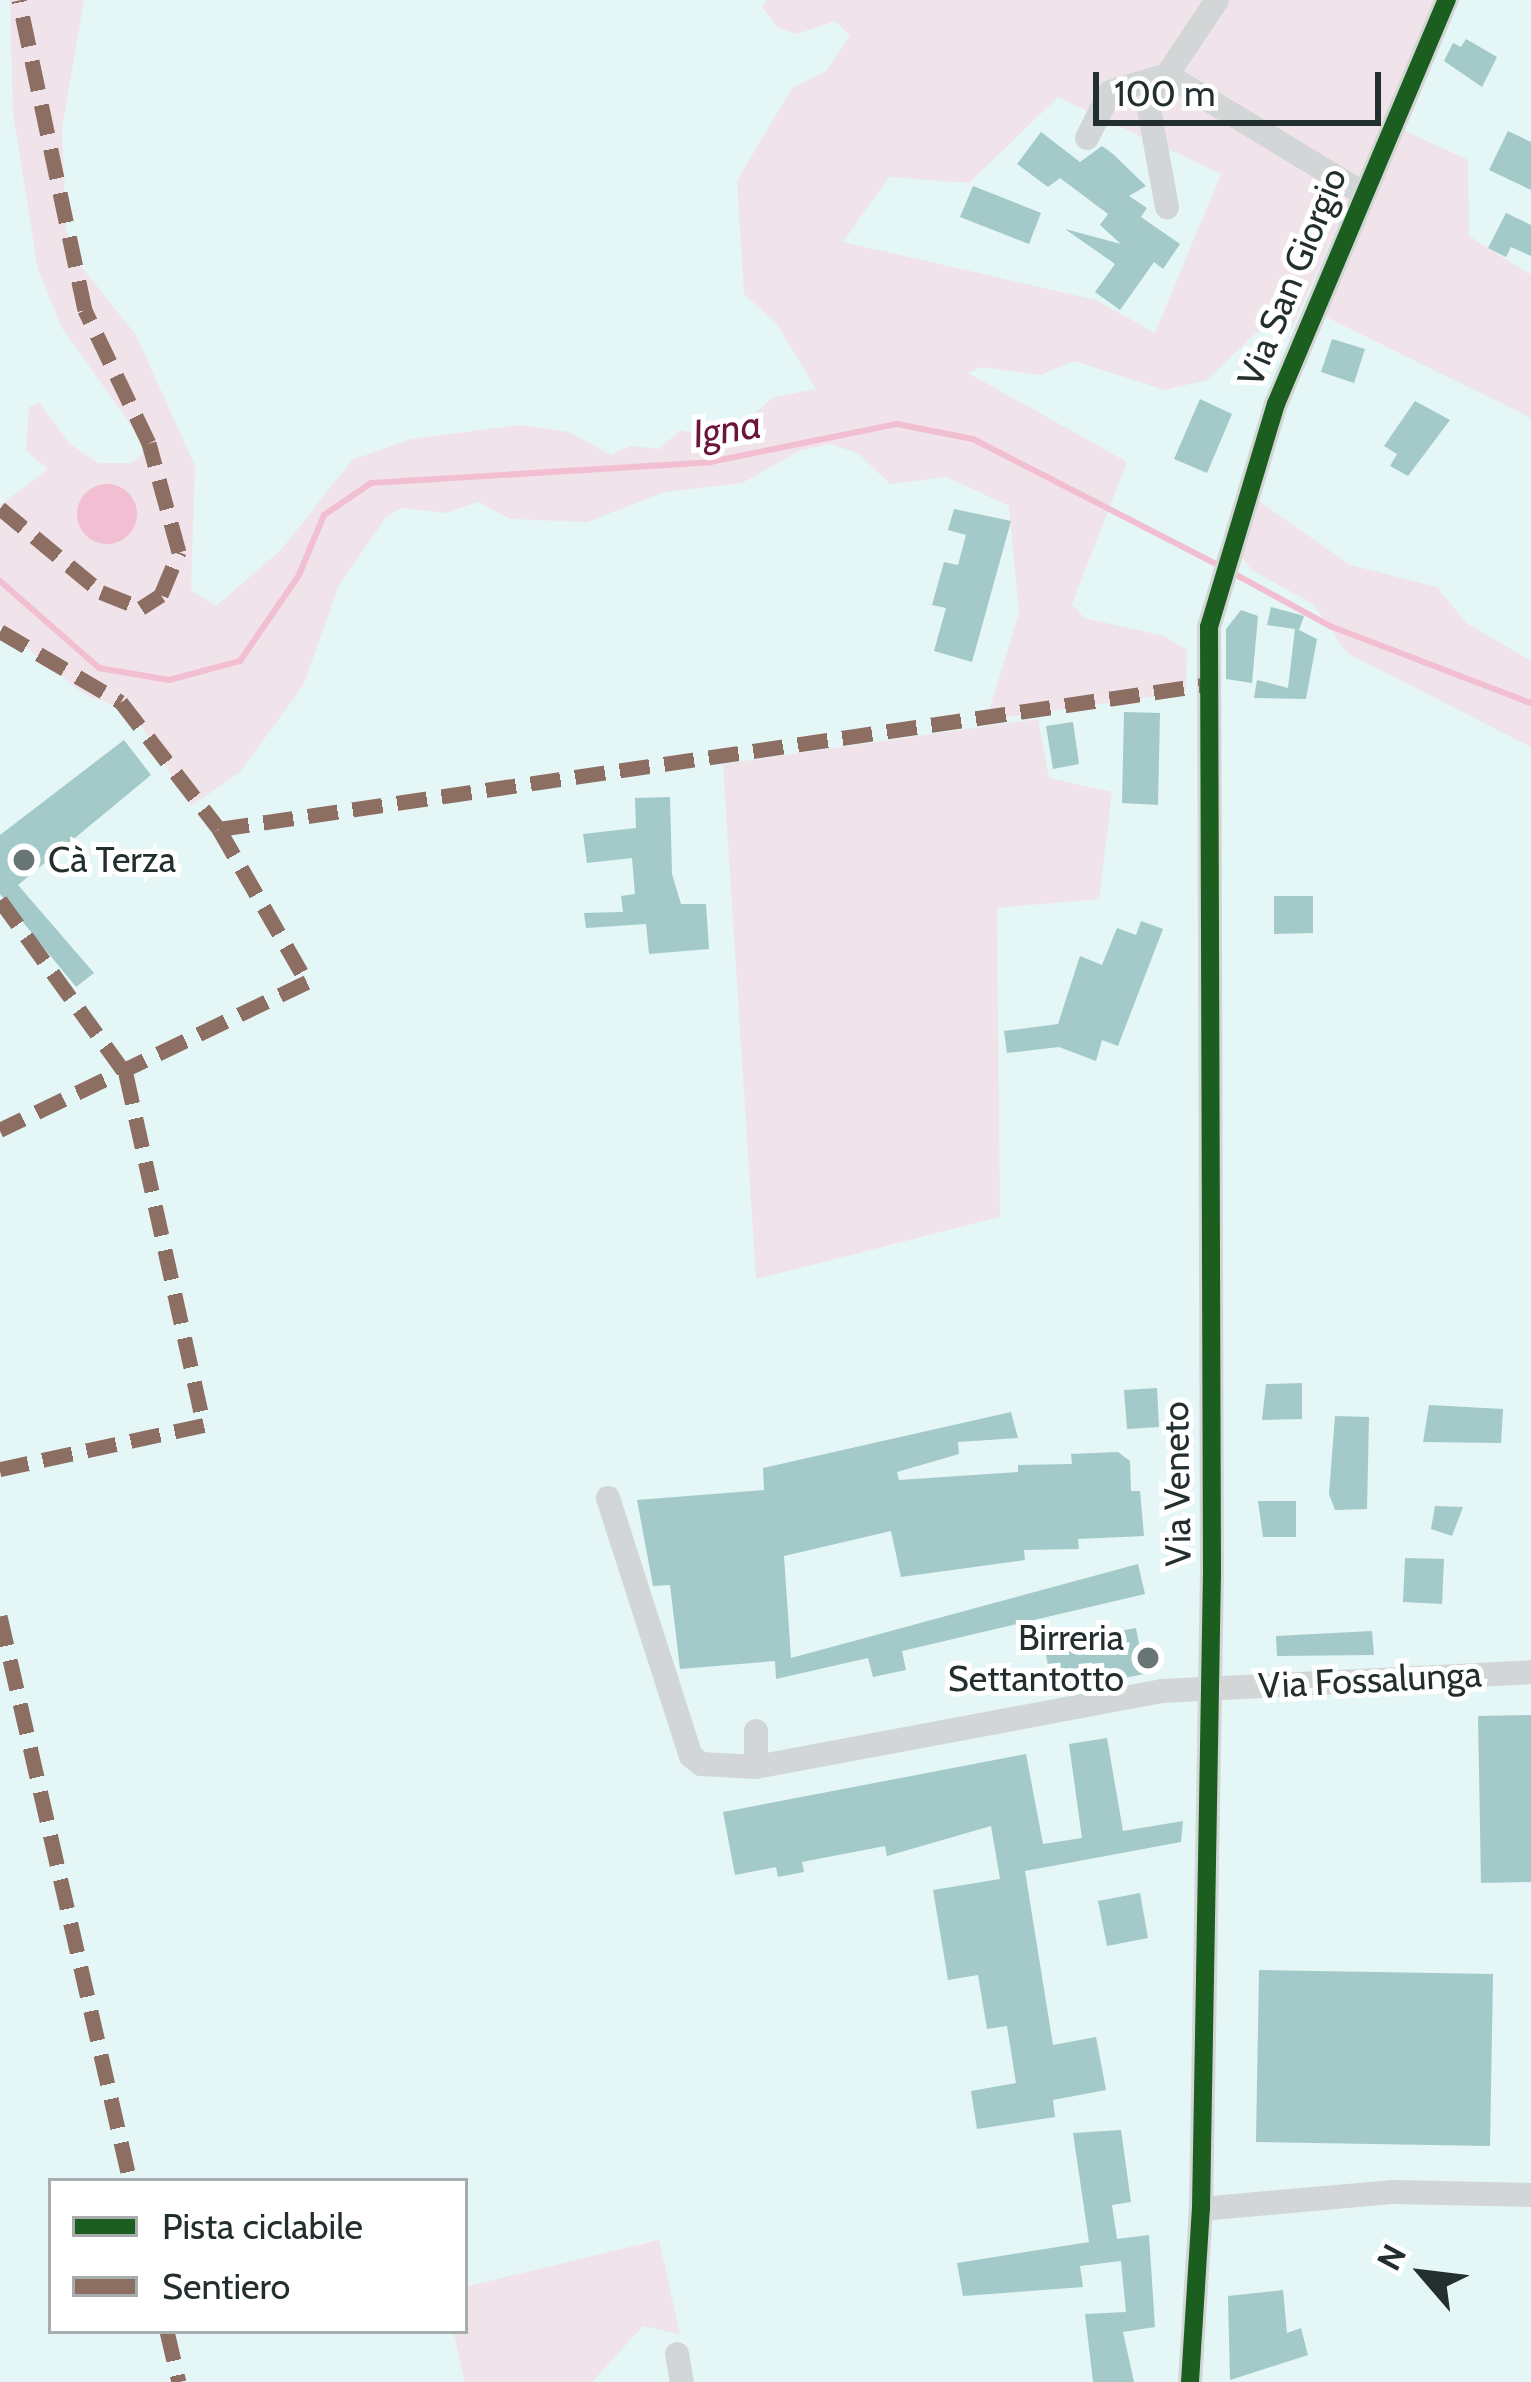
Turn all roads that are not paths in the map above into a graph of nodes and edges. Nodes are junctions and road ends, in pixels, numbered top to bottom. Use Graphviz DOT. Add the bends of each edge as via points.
graph roads {
  1 [pos="1217,0"];
  2 [pos="1447,0"];
  3 [pos="1167,75"];
  4 [pos="1088,138"];
  5 [pos="1361,192"];
  6 [pos="1167,207"];
  7 [pos="1217,586"];
  8 [pos="608,1498"];
  9 [pos="1531,1672"];
  10 [pos="1208,1689"];
  11 [pos="756,1730"];
  12 [pos="756,1767"];
  13 [pos="1531,2195"];
  14 [pos="1201,2210"];
  15 [pos="676,2354"];
  16 [pos="682,2382"];
  17 [pos="1190,2382"];
  1 -- 3 [label="street"];
  2 -- 5 [label="street, Via San Giorgio"];
  3 -- 4 [label="street" via="1110,92"];
  3 -- 5 [label="street"];
  3 -- 6 [label="street" via="1149,109"];
  5 -- 7 [label="street, Via San Giorgio"];
  7 -- 10 [label="street, Via Veneto" via="1203,706"];
  8 -- 12 [label="street, Via Fossalunga" via="692,1756 701,1764"];
  9 -- 10 [label="street, Via Fossalunga"];
  10 -- 12 [label="street, Via Fossalunga"];
  10 -- 14 [label="street, Via Veneto"];
  11 -- 12 [label="street"];
  13 -- 14 [label="street" via="1393,2192"];
  14 -- 17 [label="street, Via Veneto"];
  15 -- 16 [label="street"];
}
